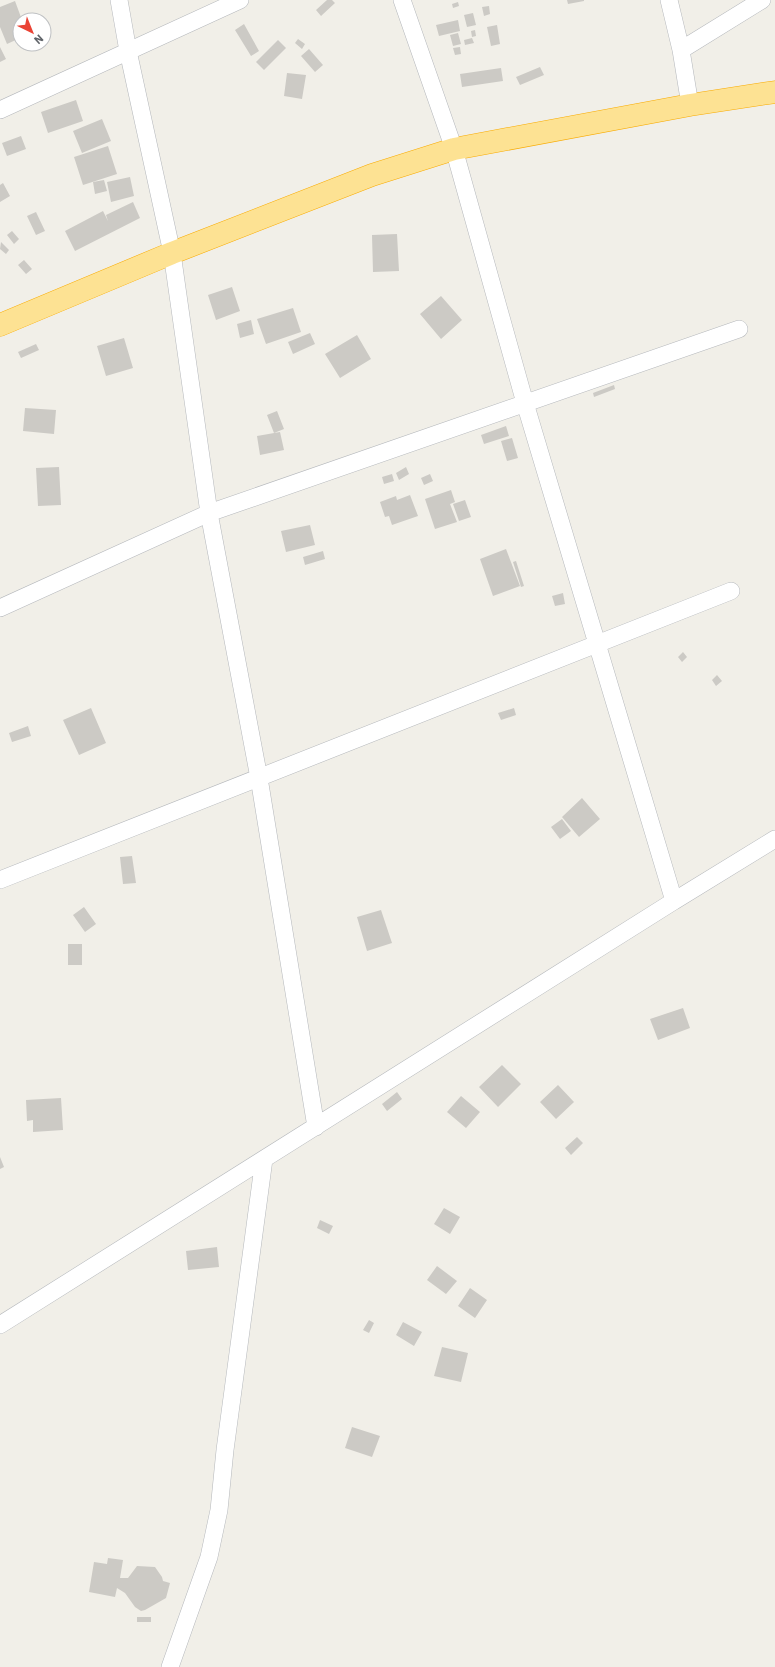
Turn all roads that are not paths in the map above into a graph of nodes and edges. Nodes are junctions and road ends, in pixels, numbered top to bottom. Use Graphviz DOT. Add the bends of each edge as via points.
graph roads {
  1 [pos="119,0"];
  2 [pos="240,0"];
  3 [pos="402,0"];
  4 [pos="669,0"];
  5 [pos="762,0"];
  6 [pos="681,50"];
  7 [pos="128,51"];
  8 [pos="775,92"];
  9 [pos="690,105"];
  10 [pos="0,110"];
  11 [pos="454,149"];
  12 [pos="172,253"];
  13 [pos="0,325"];
  14 [pos="739,329"];
  15 [pos="525,403"];
  16 [pos="209,514"];
  17 [pos="731,591"];
  18 [pos="0,608"];
  19 [pos="598,644"];
  20 [pos="259,778"];
  21 [pos="775,839"];
  22 [pos="0,880"];
  23 [pos="674,901"];
  24 [pos="316,1127"];
  25 [pos="264,1160"];
  26 [pos="0,1325"];
  27 [pos="170,1667"];
  1 -- 7 [label="street"];
  2 -- 7 [label="street"];
  3 -- 11 [label="street"];
  4 -- 6 [label="street"];
  5 -- 6 [label="street"];
  6 -- 9 [label="street"];
  7 -- 10 [label="street"];
  7 -- 12 [label="street"];
  8 -- 9 [label="highway"];
  9 -- 11 [label="highway"];
  11 -- 12 [label="highway" via="372,175"];
  11 -- 15 [label="street"];
  12 -- 13 [label="highway"];
  12 -- 16 [label="street"];
  14 -- 15 [label="street"];
  15 -- 16 [label="street"];
  15 -- 19 [label="street"];
  16 -- 18 [label="street"];
  16 -- 20 [label="street"];
  17 -- 19 [label="street"];
  19 -- 20 [label="street"];
  19 -- 23 [label="street"];
  20 -- 22 [label="street"];
  20 -- 24 [label="street"];
  21 -- 23 [label="street"];
  23 -- 24 [label="street"];
  24 -- 25 [label="street"];
  25 -- 26 [label="street"];
  25 -- 27 [label="street" via="219,1510 210,1557"];
}
